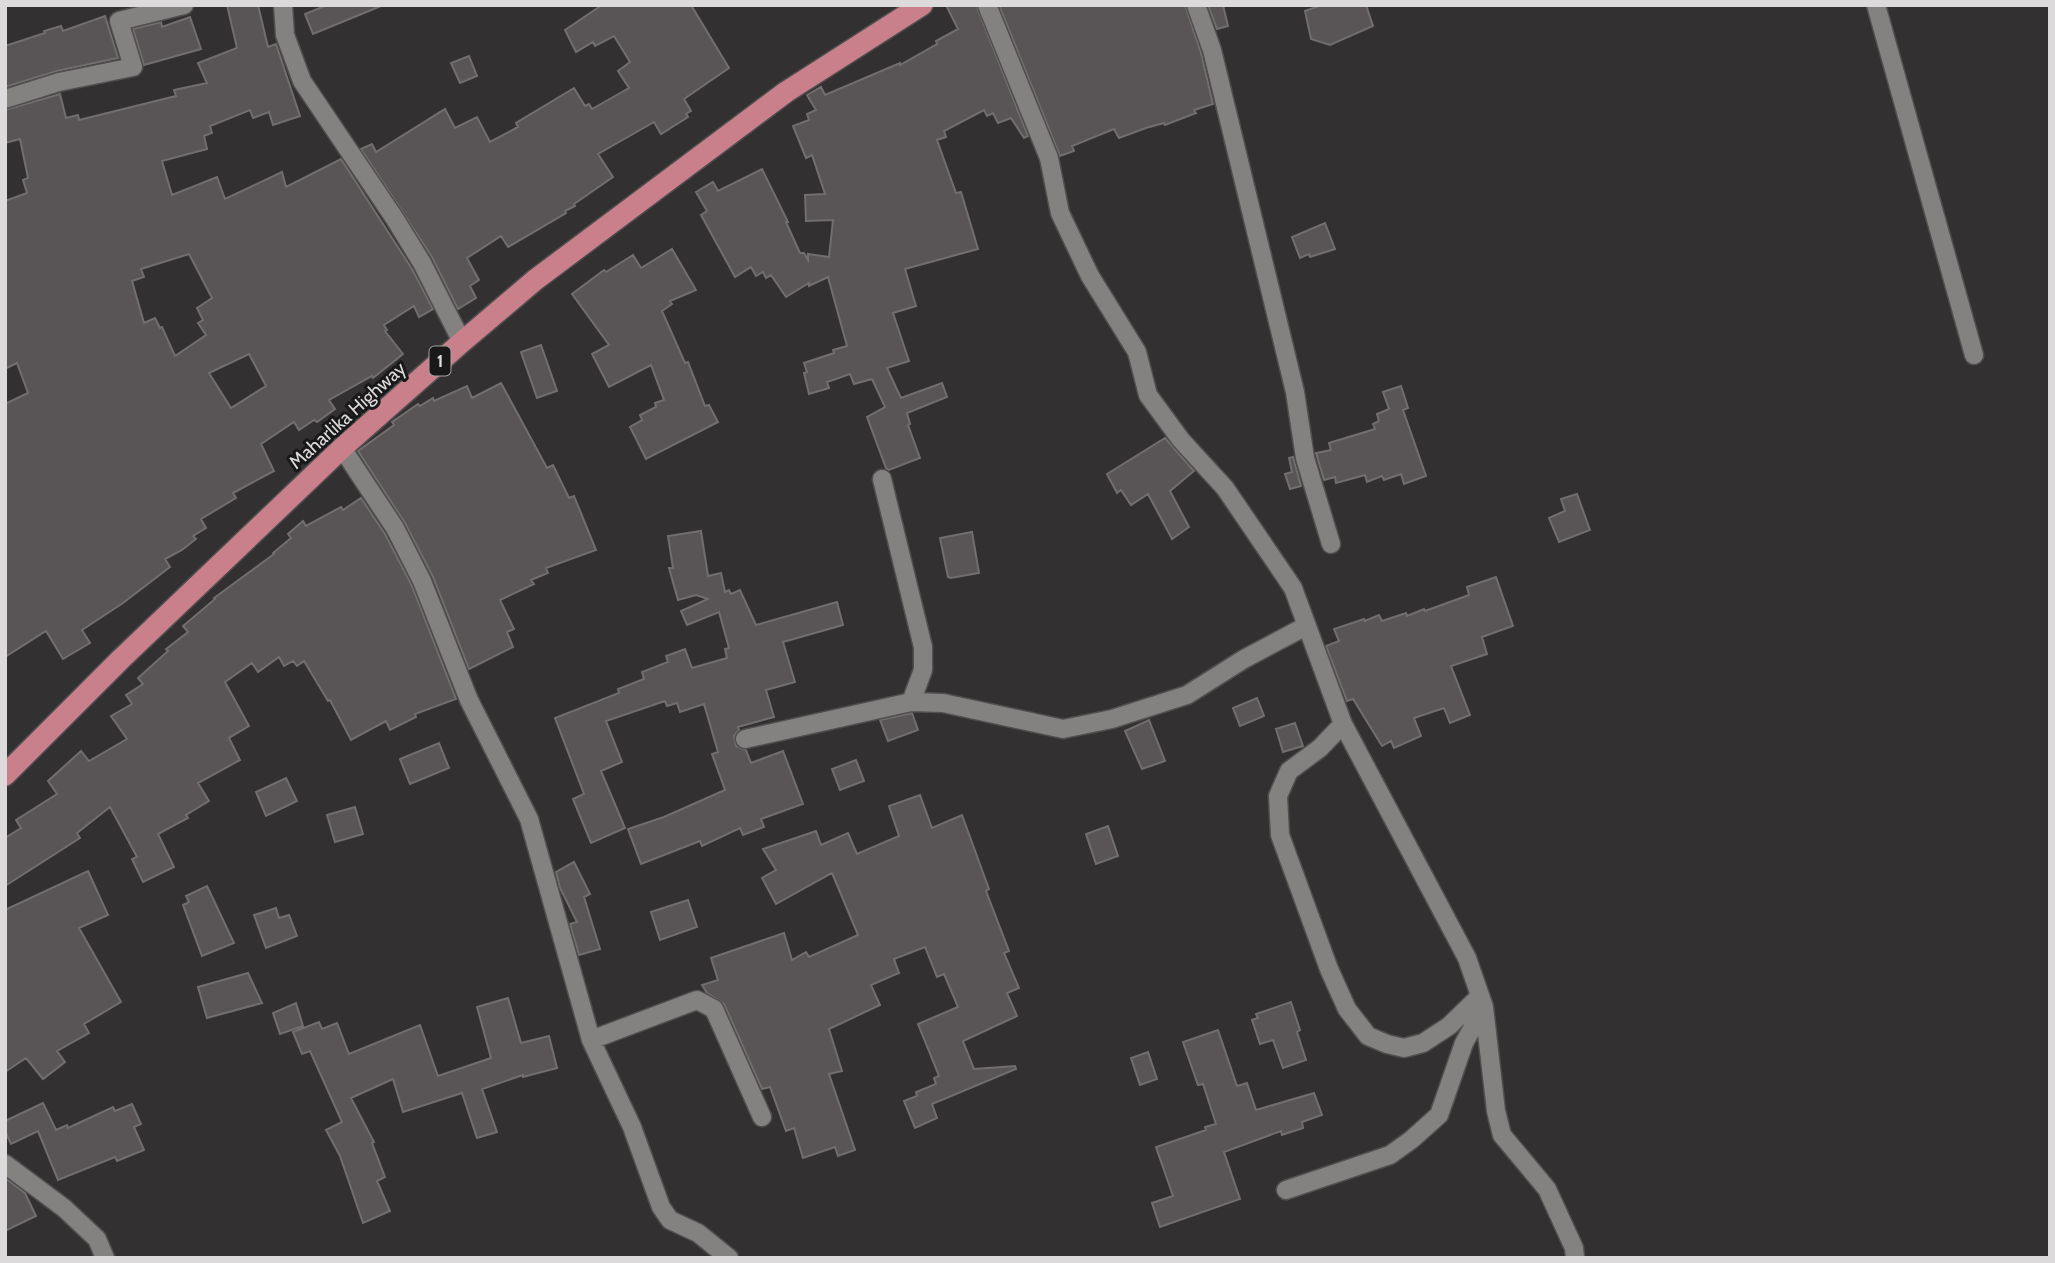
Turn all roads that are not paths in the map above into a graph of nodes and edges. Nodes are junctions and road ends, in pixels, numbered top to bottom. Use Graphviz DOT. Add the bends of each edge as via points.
graph roads {
  1 [pos="184,5"];
  2 [pos="283,5"];
  3 [pos="922,5"];
  4 [pos="987,5"];
  5 [pos="1196,5"];
  6 [pos="1875,5"];
  7 [pos="5,99"];
  8 [pos="462,342"];
  9 [pos="1974,355"];
  10 [pos="342,448"];
  11 [pos="882,479"];
  12 [pos="1331,544"];
  13 [pos="1306,626"];
  14 [pos="911,702"];
  15 [pos="1343,724"];
  16 [pos="745,739"];
  17 [pos="5,775"];
  18 [pos="1481,1002"];
  19 [pos="591,1040"];
  20 [pos="762,1117"];
  21 [pos="5,1164"];
  22 [pos="1286,1190"];
  23 [pos="105,1258"];
  24 [pos="729,1258"];
  25 [pos="1576,1258"];
  1 -- 7 [label="street" via="119,21 133,67"];
  2 -- 8 [label="street" via="285,36 302,81 422,263"];
  3 -- 8 [label="highway, Maharlika Highway / 1" via="786,92 544,274"];
  4 -- 13 [label="street" via="1049,158 1060,213 1090,276 1137,352 1148,395 1181,440 1226,488 1293,588"];
  5 -- 12 [label="street" via="1212,50 1295,392 1305,458"];
  6 -- 9 [label="street"];
  8 -- 10 [label="highway, Maharlika Highway / 1"];
  10 -- 17 [label="highway, Maharlika Highway / 1"];
  10 -- 19 [label="street" via="406,549 469,700 529,819"];
  11 -- 14 [label="street" via="923,647 923,670"];
  13 -- 14 [label="street" via="1187,695 1063,729 943,703"];
  13 -- 15 [label="street"];
  14 -- 16 [label="street"];
  15 -- 18 [label="street" via="1467,958"];
  15 -- 18 [label="street" via="1289,771 1278,796 1280,835 1347,1009 1368,1035 1404,1048 1423,1043"];
  18 -- 22 [label="street" via="1439,1115 1390,1155"];
  18 -- 25 [label="street" via="1502,1135 1548,1189"];
  19 -- 20 [label="street" via="696,1000 714,1009"];
  19 -- 24 [label="street" via="632,1127 661,1207 670,1220 698,1233"];
  21 -- 23 [label="street" via="97,1238"];
}
